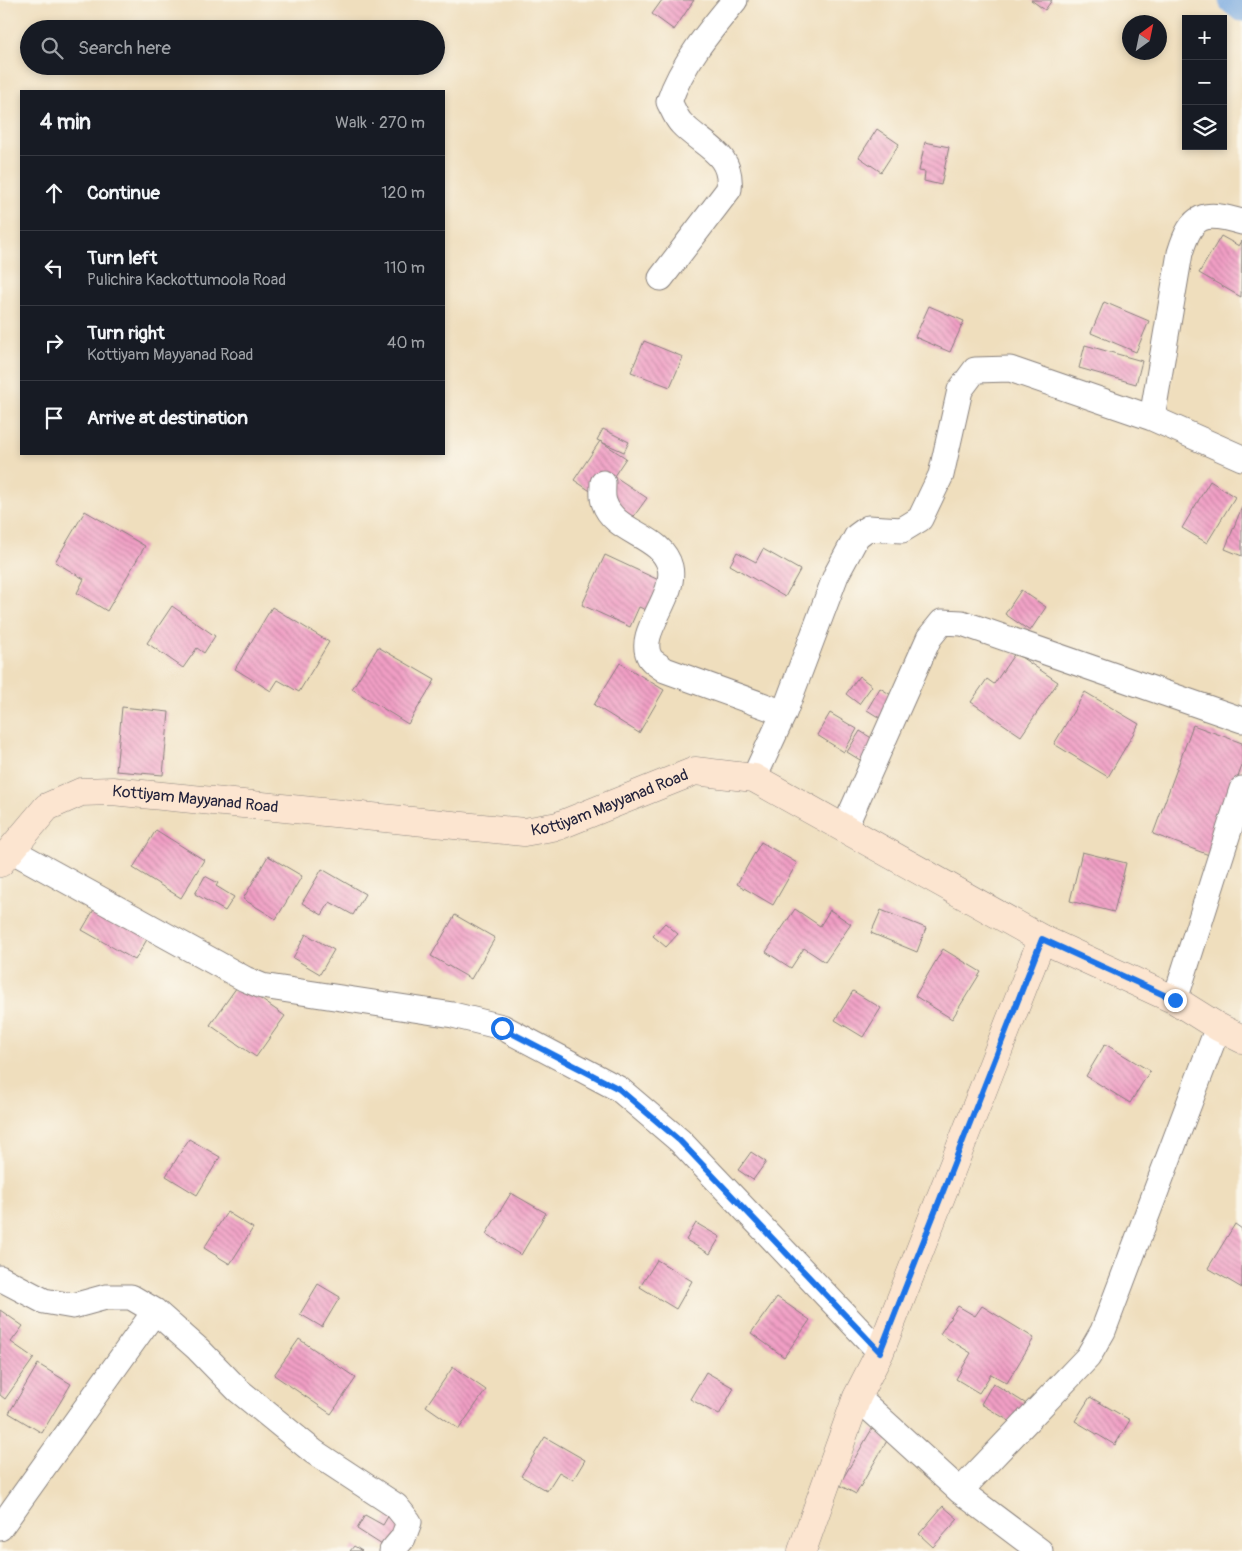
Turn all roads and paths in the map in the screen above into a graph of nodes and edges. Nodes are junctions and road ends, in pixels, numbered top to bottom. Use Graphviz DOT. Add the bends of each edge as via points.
graph roads {
  1 [pos="735,0"];
  2 [pos="1242,222"];
  3 [pos="660,278"];
  4 [pos="1152,418"];
  5 [pos="1242,458"];
  6 [pos="603,483"];
  7 [pos="784,713"];
  8 [pos="1242,720"];
  9 [pos="754,778"];
  10 [pos="1242,789"];
  11 [pos="844,829"];
  12 [pos="5,856"];
  13 [pos="1042,939"];
  14 [pos="1175,1000"];
  15 [pos="1230,1033"];
  16 [pos="0,1278"];
  17 [pos="156,1311"];
  18 [pos="880,1352"];
  19 [pos="857,1397"];
  20 [pos="960,1491"];
  21 [pos="0,1528"];
  22 [pos="392,1551"];
  23 [pos="802,1551"];
  24 [pos="1040,1551"];
  1 -- 3 [label="street" via="710,30 674,87 669,102 680,122 721,156 731,176 729,189"];
  2 -- 4 [label="street" via="1216,214 1198,219 1186,232"];
  4 -- 5 [label="street"];
  4 -- 7 [label="street" via="1010,369 975,370 960,390 941,475 920,519 902,530 868,528 857,536 836,575"];
  6 -- 7 [label="street" via="604,502 612,516 665,552 671,569 668,591 645,642 650,658 665,670"];
  7 -- 9 [label="street"];
  8 -- 11 [label="street" via="962,623 942,622 929,638"];
  9 -- 11 [label="main road, Kottiyam Mayyanad Road"];
  9 -- 12 [label="main road, Kottiyam Mayyanad Road" via="695,771 558,826 524,832 112,791 80,792 47,807"];
  10 -- 14 [label="street"];
  11 -- 13 [label="main road, Kottiyam Mayyanad Road"];
  12 -- 18 [label="street" via="262,986 453,1015 502,1028 619,1089 680,1141"];
  13 -- 14 [label="main road, Kottiyam Mayyanad Road"];
  13 -- 18 [label="main road"];
  14 -- 15 [label="main road, Kottiyam Mayyanad Road"];
  15 -- 20 [label="street" via="1103,1331 1088,1357"];
  16 -- 17 [label="street" via="44,1301 74,1306 106,1297 131,1297"];
  17 -- 21 [label="street"];
  17 -- 22 [label="street" via="238,1390 314,1452 396,1506 409,1522 403,1538"];
  18 -- 19 [label="main road"];
  19 -- 20 [label="street"];
  19 -- 23 [label="main road"];
  20 -- 24 [label="street"];
}
